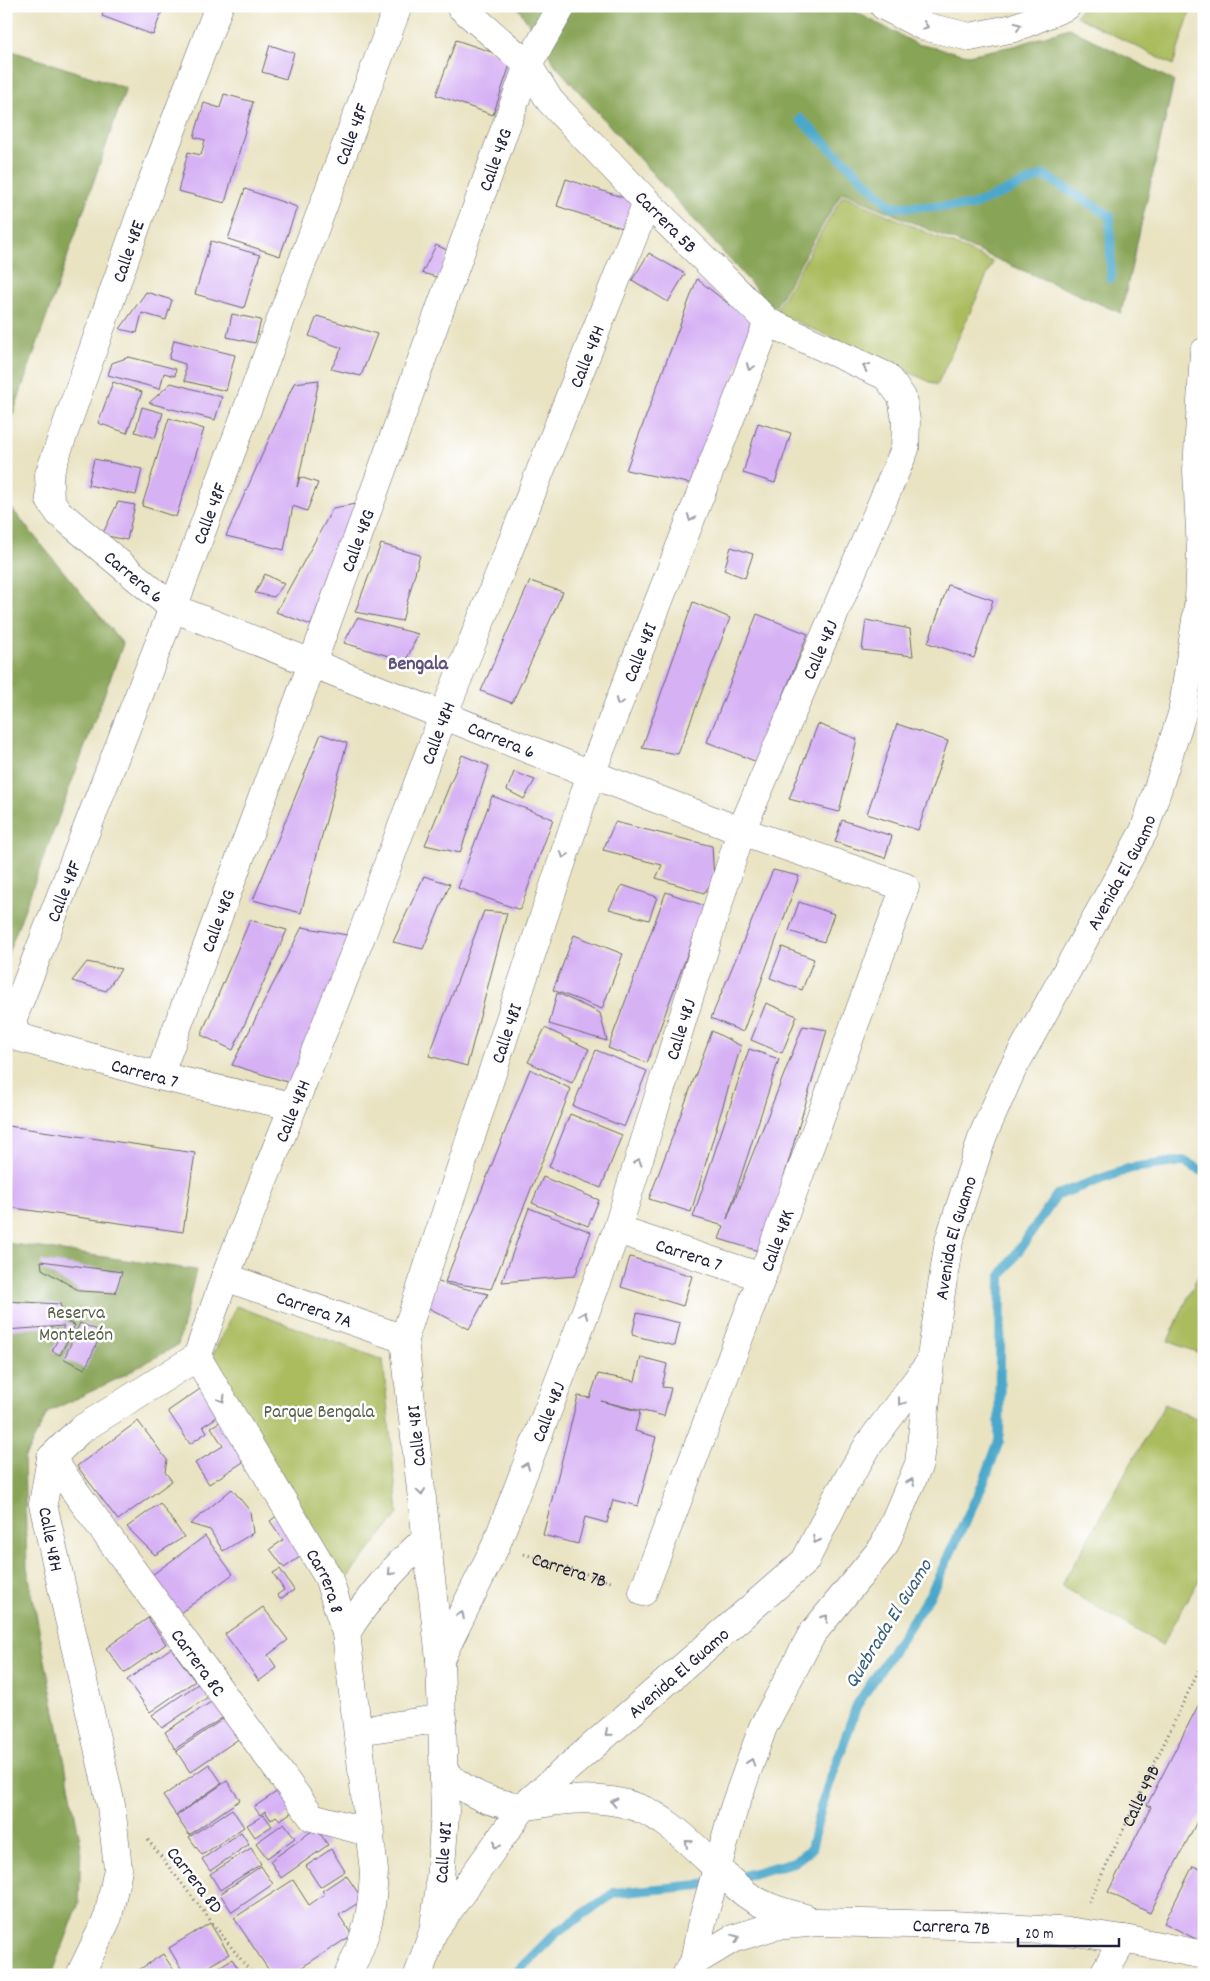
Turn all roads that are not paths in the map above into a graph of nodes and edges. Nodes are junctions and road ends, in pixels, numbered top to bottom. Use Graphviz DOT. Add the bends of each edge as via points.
graph roads {
  1 [pos="219,6"];
  2 [pos="398,6"];
  3 [pos="460,6"];
  4 [pos="562,6"];
  5 [pos="884,6"];
  6 [pos="1067,6"];
  7 [pos="528,65"];
  8 [pos="647,202"];
  9 [pos="768,322"];
  10 [pos="1204,352"];
  11 [pos="902,398"];
  12 [pos="50,500"];
  13 [pos="1201,600"];
  14 [pos="173,608"];
  15 [pos="312,664"];
  16 [pos="443,716"];
  17 [pos="590,774"];
  18 [pos="742,831"];
  19 [pos="905,887"];
  20 [pos="13,1018"];
  21 [pos="159,1076"];
  22 [pos="292,1106"];
  23 [pos="617,1230"];
  24 [pos="225,1277"];
  25 [pos="762,1278"];
  26 [pos="404,1339"];
  27 [pos="198,1357"];
  28 [pos="930,1363"];
  29 [pos="51,1458"];
  30 [pos="426,1539"];
  31 [pos="643,1592"];
  32 [pos="346,1632"];
  33 [pos="440,1659"];
  34 [pos="443,1718"];
  35 [pos="359,1731"];
  36 [pos="445,1773"];
  37 [pos="524,1806"];
  38 [pos="371,1833"];
  39 [pos="717,1868"];
  40 [pos="818,1922"];
  41 [pos="433,1932"];
  42 [pos="1124,1939"];
  43 [pos="1204,1955"];
  44 [pos="690,1969"];
  45 [pos="1101,1972"];
  46 [pos="80,1975"];
  47 [pos="348,1975"];
  48 [pos="418,1975"];
  1 -- 12 [label="street, Calle 48E" via="150,187 49,475"];
  2 -- 14 [label="street, Calle 48F"];
  3 -- 7 [label="street, Carrera 5B"];
  4 -- 7 [label="street, Calle 48G"];
  5 -- 6 [label="street, one-way" via="923,26 970,37 1014,28"];
  7 -- 8 [label="street, Carrera 5B" via="550,101"];
  7 -- 15 [label="street, Calle 48G"];
  8 -- 9 [label="street, Carrera 5B"];
  8 -- 16 [label="street, Calle 48H"];
  11 -- 9 [label="street, Carrera 5B, one-way" via="886,376"];
  9 -- 17 [label="street, Calle 48I, one-way"];
  10 -- 13 [label="street, Avenida El Guamo" via="1197,470"];
  11 -- 18 [label="street, Calle 48J" via="906,421 905,449"];
  12 -- 14 [label="street, Carrera 6" via="59,513"];
  13 -- 28 [label="street, Avenida El Guamo" via="1182,714 1144,831 1012,1070 983,1134 949,1242"];
  14 -- 15 [label="street, Carrera 6"];
  14 -- 20 [label="street, Calle 48F"];
  15 -- 16 [label="street, Carrera 6"];
  15 -- 21 [label="street, Calle 48G"];
  16 -- 17 [label="street, Carrera 6"];
  16 -- 22 [label="street, Calle 48H" via="362,934"];
  17 -- 18 [label="street, Carrera 6"];
  17 -- 26 [label="street, Calle 48I, one-way"];
  18 -- 19 [label="street, Carrera 6"];
  23 -- 18 [label="street, Calle 48J, one-way"];
  19 -- 25 [label="street, Calle 48K"];
  20 -- 21 [label="street, Carrera 7" via="13,1029 21,1038"];
  21 -- 22 [label="street, Carrera 7"];
  22 -- 24 [label="street, Calle 48H"];
  23 -- 25 [label="street, Carrera 7"];
  33 -- 23 [label="street, Calle 48J, one-way" via="496,1545"];
  24 -- 26 [label="street, Carrera 7A"];
  24 -- 27 [label="street, Calle 48H"];
  25 -- 31 [label="street, Calle 48K"];
  26 -- 30 [label="street, Calle 48I, one-way"];
  27 -- 29 [label="street" via="80,1430"];
  27 -- 32 [label="street, Carrera 8, one-way" via="328,1577"];
  28 -- 37 [label="street, Avenida El Guamo, one-way" via="870,1444 836,1499 805,1561"];
  39 -- 28 [label="street, Avenida El Guamo, one-way" via="763,1727 812,1634 884,1546 919,1464"];
  29 -- 38 [label="street, Carrera 8C" via="312,1817"];
  29 -- 46 [label="street, Calle 48H" via="43,1504 111,1805 118,1869 108,1918"];
  30 -- 32 [label="street, one-way" via="382,1582"];
  30 -- 33 [label="street, Calle 48I"];
  32 -- 35 [label="street, Carrera 8"];
  33 -- 34 [label="street, Calle 48I"];
  34 -- 35 [label="street"];
  34 -- 36 [label="street, Calle 48I"];
  35 -- 38 [label="street, Carrera 8"];
  36 -- 37 [label="street" via="462,1788 480,1797"];
  36 -- 41 [label="street, Calle 48I" via="443,1853"];
  39 -- 37 [label="street, Carrera 7B, one-way" via="659,1818 637,1807 600,1799"];
  37 -- 41 [label="street, Avenida El Guamo, one-way"];
  38 -- 47 [label="street" via="374,1871 372,1910 364,1941"];
  39 -- 40 [label="street, Carrera 7B" via="746,1894 769,1908"];
  39 -- 44 [label="street, Avenida El Guamo"];
  40 -- 42 [label="street, Carrera 7B" via="952,1925 1074,1932"];
  44 -- 40 [label="street, Carrera 7B, one-way" via="732,1939 774,1926"];
  41 -- 48 [label="street, Avenida El Guamo"];
  42 -- 43 [label="street, Carrera 7B"];
  42 -- 45 [label="street"];
}
